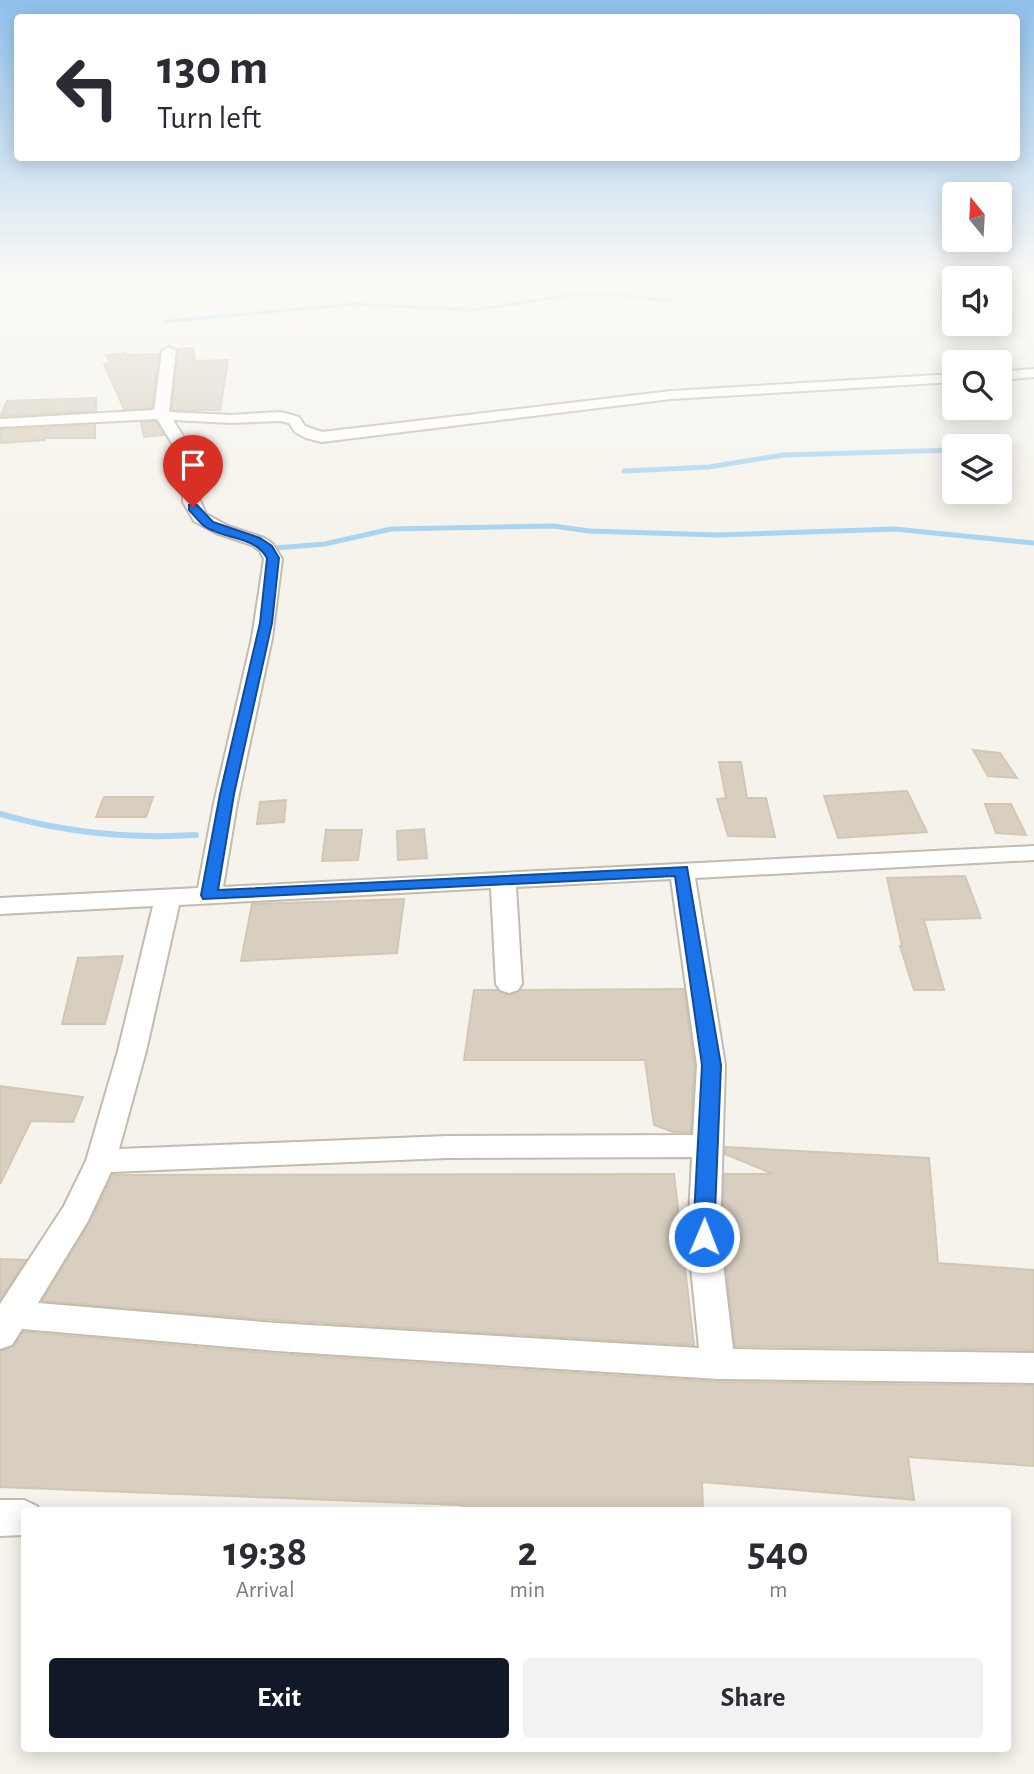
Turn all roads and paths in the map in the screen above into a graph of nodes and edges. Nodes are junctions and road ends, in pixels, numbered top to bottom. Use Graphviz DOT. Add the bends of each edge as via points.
graph roads {
  1 [pos="168,362"];
  2 [pos="1034,373"];
  3 [pos="1012,375"];
  4 [pos="942,380"];
  5 [pos="161,415"];
  6 [pos="0,423"];
  7 [pos="1034,853"];
  8 [pos="682,871"];
  9 [pos="503,880"];
  10 [pos="209,895"];
  11 [pos="168,897"];
  12 [pos="0,906"];
  13 [pos="509,984"];
  14 [pos="706,1146"];
  15 [pos="101,1161"];
  16 [pos="6,1324"];
  17 [pos="718,1364"];
  18 [pos="1034,1368"];
  19 [pos="0,1518"];
  20 [pos="21,1518"];
  1 -- 5 [label="street"];
  2 -- 3 [label="street"];
  4 -- 5 [label="street" via="671,395 322,437 281,416"];
  5 -- 6 [label="street"];
  5 -- 10 [label="street" via="191,461 189,496 200,518 256,541 268,548 273,558 266,623"];
  7 -- 8 [label="street"];
  8 -- 9 [label="street"];
  8 -- 14 [label="street" via="711,1065"];
  9 -- 10 [label="street"];
  9 -- 13 [label="street"];
  10 -- 11 [label="street"];
  11 -- 12 [label="street"];
  11 -- 15 [label="street"];
  14 -- 15 [label="street" via="447,1147"];
  14 -- 17 [label="street" via="704,1237"];
  15 -- 16 [label="street" via="77,1212"];
  16 -- 17 [label="street"];
  17 -- 18 [label="street"];
  19 -- 20 [label="street"];
}
